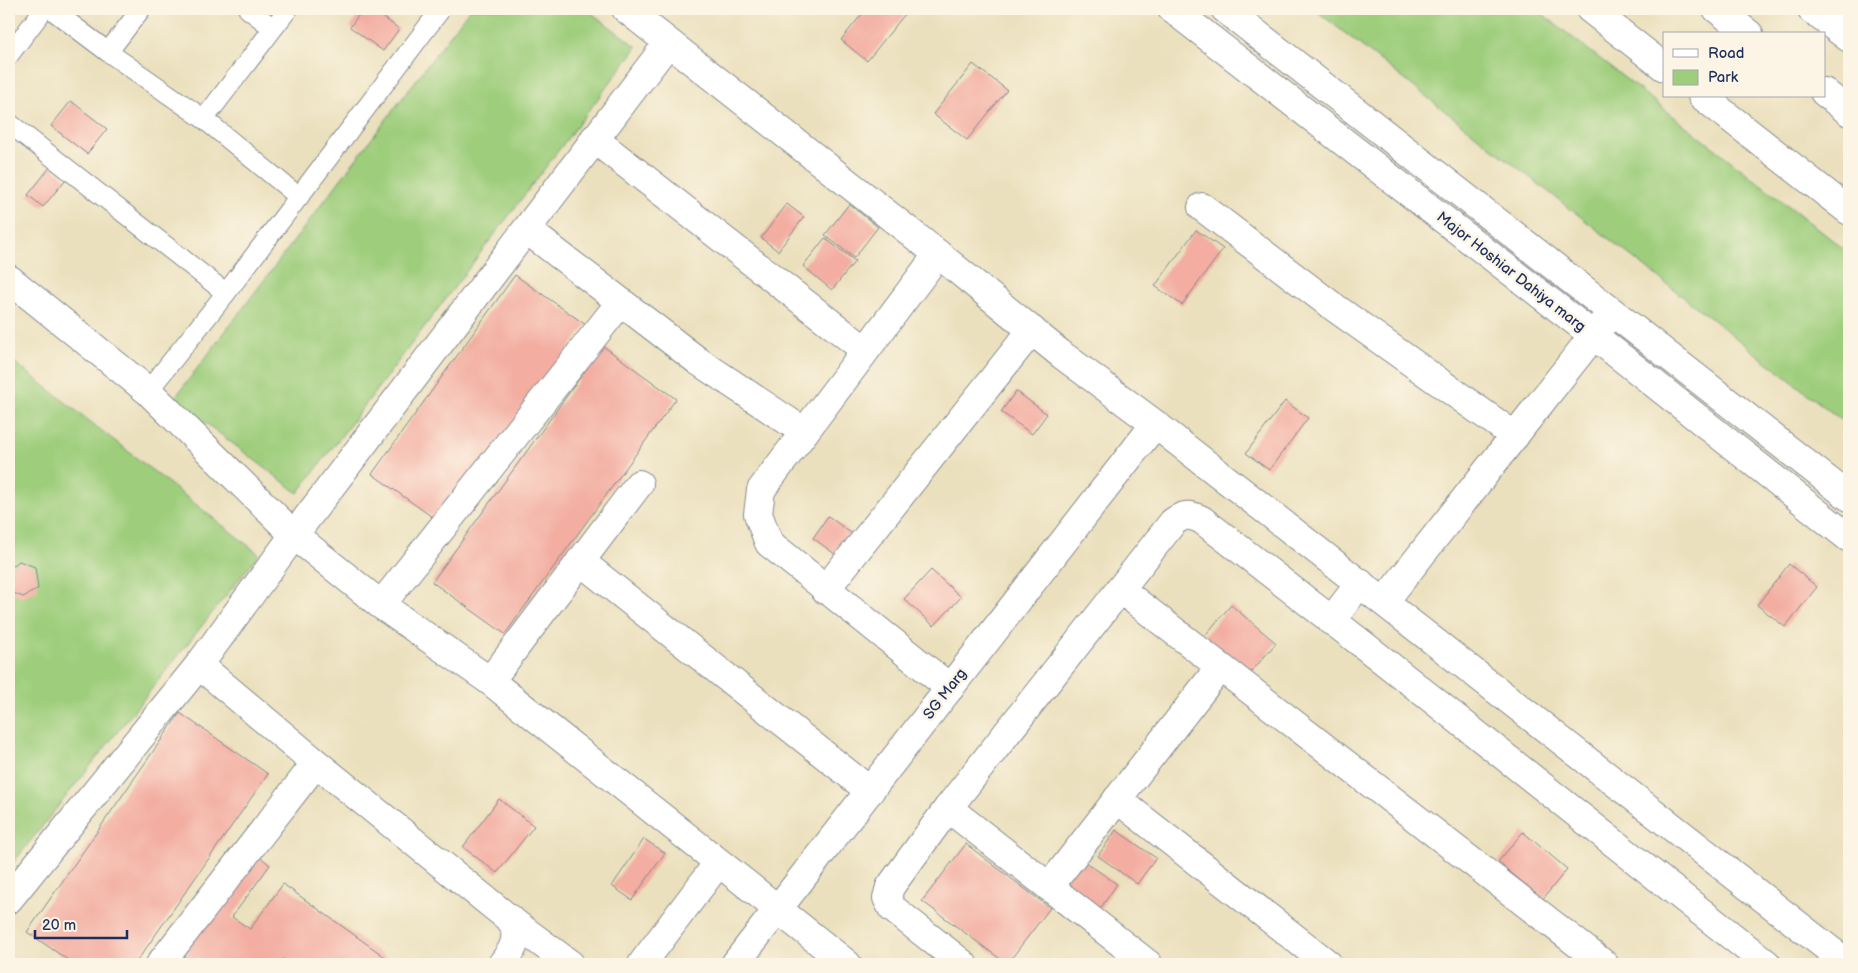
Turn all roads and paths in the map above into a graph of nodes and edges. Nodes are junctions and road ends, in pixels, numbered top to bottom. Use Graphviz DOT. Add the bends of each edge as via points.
graph roads {
  1 [pos="44,9"];
  2 [pos="51,9"];
  3 [pos="141,9"];
  4 [pos="248,9"];
  5 [pos="288,9"];
  6 [pos="441,9"];
  7 [pos="626,9"];
  8 [pos="1172,9"];
  9 [pos="1225,9"];
  10 [pos="1590,9"];
  11 [pos="1717,9"];
  12 [pos="1811,9"];
  13 [pos="273,28"];
  14 [pos="1747,32"];
  15 [pos="1849,38"];
  16 [pos="668,43"];
  17 [pos="108,52"];
  18 [pos="9,55"];
  19 [pos="1663,66"];
  20 [pos="1826,94"];
  21 [pos="1705,98"];
  22 [pos="1849,112"];
  23 [pos="204,119"];
  24 [pos="9,123"];
  25 [pos="594,140"];
  26 [pos="299,197"];
  27 [pos="1202,207"];
  28 [pos="1849,211"];
  29 [pos="527,230"];
  30 [pos="938,254"];
  31 [pos="9,280"];
  32 [pos="226,293"];
  33 [pos="620,303"];
  34 [pos="1612,311"];
  35 [pos="1032,330"];
  36 [pos="1593,335"];
  37 [pos="865,350"];
  38 [pos="148,391"];
  39 [pos="1155,424"];
  40 [pos="803,431"];
  41 [pos="1515,436"];
  42 [pos="639,484"];
  43 [pos="1849,497"];
  44 [pos="294,536"];
  45 [pos="1849,538"];
  46 [pos="580,561"];
  47 [pos="1360,583"];
  48 [pos="825,590"];
  49 [pos="1121,590"];
  50 [pos="1384,602"];
  51 [pos="381,604"];
  52 [pos="1331,620"];
  53 [pos="199,665"];
  54 [pos="1220,667"];
  55 [pos="490,681"];
  56 [pos="950,688"];
  57 [pos="316,763"];
  58 [pos="870,791"];
  59 [pos="1117,800"];
  60 [pos="948,808"];
  61 [pos="718,863"];
  62 [pos="1049,887"];
  63 [pos="9,899"];
  64 [pos="777,910"];
  65 [pos="512,921"];
  66 [pos="160,964"];
  67 [pos="502,964"];
  68 [pos="570,964"];
  69 [pos="642,964"];
  70 [pos="735,964"];
  71 [pos="848,964"];
  72 [pos="963,964"];
  73 [pos="1148,964"];
  74 [pos="1328,964"];
  75 [pos="1604,964"];
  76 [pos="1767,964"];
  77 [pos="1848,964"];
  1 -- 18 [label="lane"];
  2 -- 17 [label="lane"];
  3 -- 17 [label="lane"];
  4 -- 13 [label="lane"];
  5 -- 13 [label="lane"];
  6 -- 26 [label="lane"];
  7 -- 16 [label="street"];
  8 -- 36 [label="street, Major Hoshiar Dahiya marg"];
  9 -- 34 [label="street"];
  10 -- 19 [label="street"];
  11 -- 14 [label="street"];
  12 -- 15 [label="street"];
  13 -- 23 [label="lane"];
  16 -- 25 [label="street"];
  16 -- 30 [label="street"];
  17 -- 23 [label="lane"];
  20 -- 22 [label="street"];
  21 -- 28 [label="street"];
  23 -- 26 [label="lane"];
  24 -- 32 [label="lane"];
  25 -- 29 [label="street"];
  25 -- 37 [label="street"];
  26 -- 32 [label="lane"];
  27 -- 41 [label="street" via="1331,306"];
  29 -- 33 [label="street"];
  29 -- 44 [label="street"];
  30 -- 35 [label="street"];
  30 -- 37 [label="street"];
  31 -- 38 [label="street"];
  32 -- 38 [label="lane"];
  33 -- 40 [label="street" via="698,361"];
  33 -- 51 [label="street"];
  34 -- 36 [label="street"];
  34 -- 43 [label="street"];
  35 -- 39 [label="street"];
  35 -- 48 [label="street"];
  36 -- 41 [label="street"];
  36 -- 45 [label="street, Major Hoshiar Dahiya marg"];
  37 -- 40 [label="street"];
  38 -- 44 [label="street"];
  39 -- 47 [label="street"];
  39 -- 56 [label="street, SG Marg"];
  40 -- 48 [label="street" via="761,490 758,514 769,543"];
  41 -- 50 [label="street"];
  42 -- 46 [label="street"];
  44 -- 51 [label="street"];
  44 -- 53 [label="street"];
  46 -- 55 [label="street"];
  46 -- 58 [label="street"];
  47 -- 50 [label="street"];
  47 -- 52 [label="street"];
  48 -- 56 [label="street"];
  49 -- 52 [label="street" via="1174,522 1182,516 1193,515"];
  49 -- 54 [label="street"];
  49 -- 60 [label="street"];
  50 -- 77 [label="street"];
  51 -- 55 [label="street"];
  52 -- 76 [label="street"];
  53 -- 57 [label="street"];
  53 -- 63 [label="street"];
  54 -- 59 [label="street"];
  54 -- 75 [label="street"];
  55 -- 61 [label="street"];
  56 -- 58 [label="street, SG Marg"];
  57 -- 65 [label="street"];
  57 -- 66 [label="street"];
  58 -- 64 [label="street, SG Marg"];
  59 -- 62 [label="street"];
  59 -- 74 [label="street"];
  60 -- 62 [label="street"];
  60 -- 72 [label="street" via="890,887 887,898 900,915"];
  61 -- 64 [label="street"];
  61 -- 69 [label="street"];
  62 -- 73 [label="street"];
  64 -- 70 [label="street, SG Marg"];
  64 -- 71 [label="street"];
  65 -- 67 [label="street" via="517,932 515,942"];
  65 -- 68 [label="street"];
}
